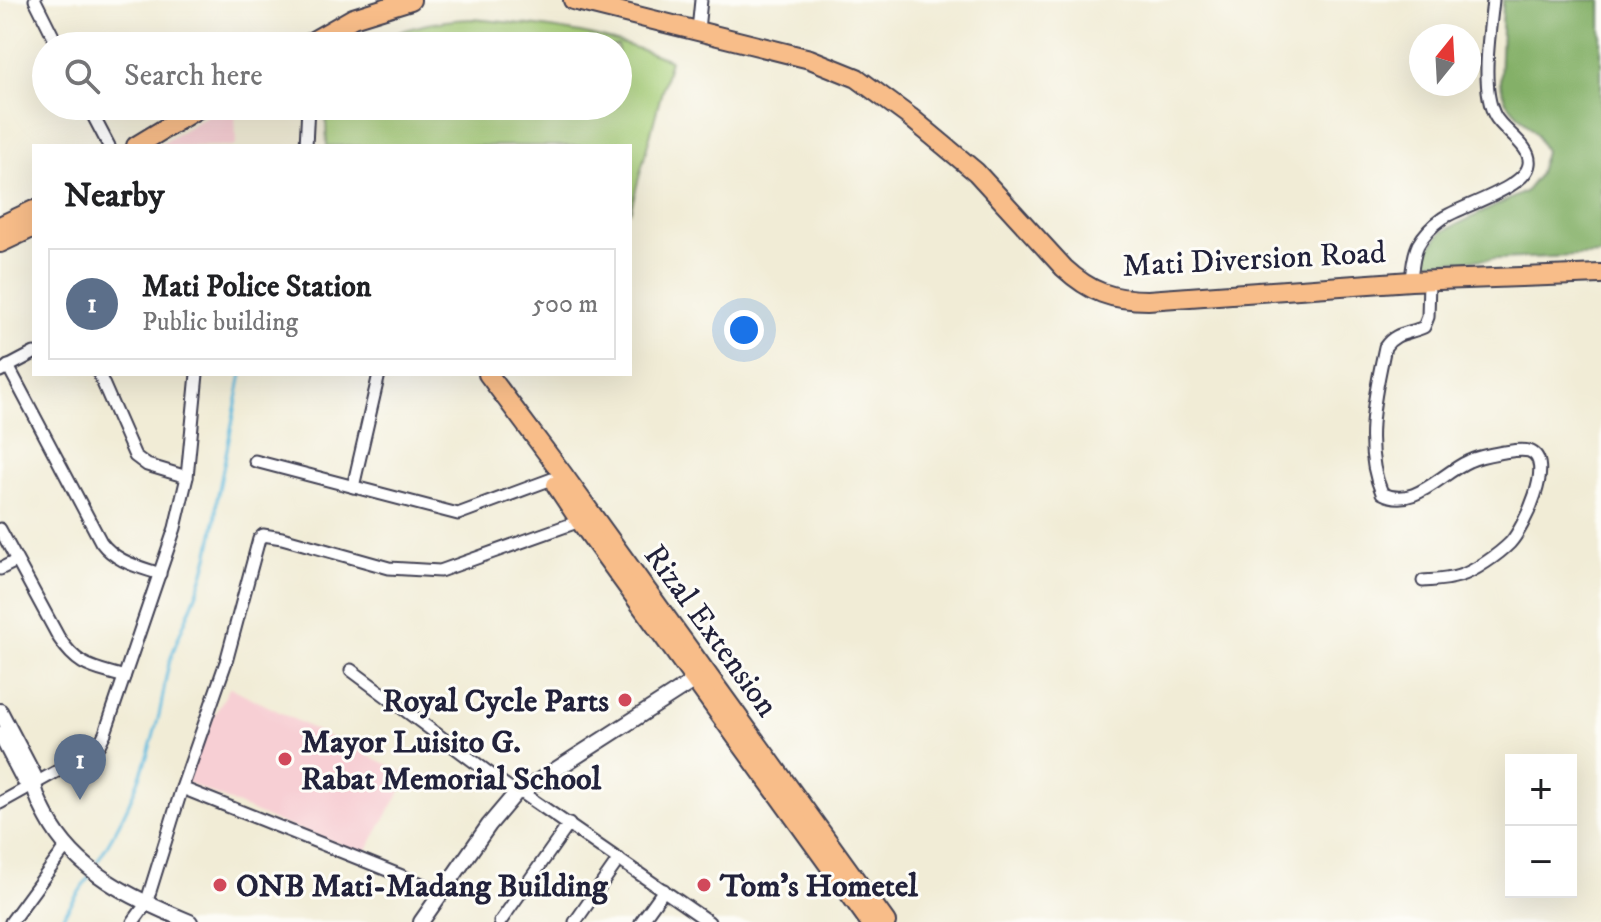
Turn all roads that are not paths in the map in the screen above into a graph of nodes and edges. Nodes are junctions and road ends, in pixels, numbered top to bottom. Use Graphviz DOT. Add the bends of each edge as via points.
graph roads {
  1 [pos="35,0"];
  2 [pos="411,0"];
  3 [pos="573,0"];
  4 [pos="701,0"];
  5 [pos="1493,0"];
  6 [pos="698,30"];
  7 [pos="51,32"];
  8 [pos="333,32"];
  9 [pos="95,120"];
  10 [pos="179,120"];
  11 [pos="307,120"];
  12 [pos="108,144"];
  13 [pos="139,144"];
  14 [pos="306,144"];
  15 [pos="0,226"];
  16 [pos="32,226"];
  17 [pos="32,227"];
  18 [pos="0,243"];
  19 [pos="1601,274"];
  20 [pos="1420,280"];
  21 [pos="32,354"];
  22 [pos="4,368"];
  23 [pos="100,376"];
  24 [pos="197,376"];
  25 [pos="379,376"];
  26 [pos="475,376"];
  27 [pos="489,376"];
  28 [pos="255,461"];
  29 [pos="187,477"];
  30 [pos="552,479"];
  31 [pos="353,487"];
  32 [pos="580,521"];
  33 [pos="0,529"];
  34 [pos="16,561"];
  35 [pos="0,569"];
  36 [pos="160,574"];
  37 [pos="1423,581"];
  38 [pos="351,670"];
  39 [pos="700,676"];
  40 [pos="124,677"];
  41 [pos="0,711"];
  42 [pos="0,734"];
  43 [pos="33,786"];
  44 [pos="182,788"];
  45 [pos="519,792"];
  46 [pos="0,803"];
  47 [pos="569,824"];
  48 [pos="66,847"];
  49 [pos="619,859"];
  50 [pos="664,890"];
  51 [pos="442,892"];
  52 [pos="146,904"];
  53 [pos="866,914"];
  54 [pos="703,920"];
  55 [pos="11,922"];
  56 [pos="133,922"];
  57 [pos="190,922"];
  58 [pos="421,922"];
  59 [pos="500,922"];
  60 [pos="575,922"];
  61 [pos="641,922"];
  62 [pos="886,922"];
  1 -- 7 [label="street"];
  2 -- 8 [label="main road" via="353,18"];
  3 -- 6 [label="main road, Mati Diversion Road"];
  4 -- 6 [label="street"];
  5 -- 20 [label="street" via="1489,96 1495,116 1529,156 1529,167 1511,184 1427,231 1412,264"];
  6 -- 20 [label="main road, Mati Diversion Road" via="810,59 857,78 976,172 1064,268 1095,291 1148,300"];
  9 -- 12 [label="street"];
  10 -- 13 [label="main road"];
  11 -- 14 [label="street"];
  15 -- 16 [label="main road"];
  17 -- 18 [label="main road"];
  19 -- 20 [label="main road, Mati Diversion Road"];
  20 -- 37 [label="street" via="1428,317 1424,327 1399,333 1385,347 1372,421 1373,463 1382,493 1404,498 1471,459 1493,454 1529,451 1540,464 1530,508 1511,542 1463,576"];
  21 -- 22 [label="street"];
  22 -- 36 [label="street" via="101,542 119,560"];
  23 -- 29 [label="street" via="135,456"];
  24 -- 29 [label="street"];
  25 -- 31 [label="street"];
  26 -- 30 [label="main road, Rizal Extension"];
  27 -- 39 [label="main road, Rizal Extension"];
  28 -- 31 [label="street"];
  29 -- 36 [label="street"];
  30 -- 31 [label="street" via="458,514"];
  30 -- 32 [label="main road, Rizal Extension"];
  32 -- 39 [label="main road, Rizal Extension"];
  32 -- 44 [label="street" via="440,571 389,568 263,535"];
  33 -- 34 [label="street"];
  34 -- 35 [label="street"];
  34 -- 40 [label="street" via="70,654 84,665"];
  36 -- 40 [label="street"];
  38 -- 45 [label="street"];
  39 -- 45 [label="street"];
  39 -- 53 [label="main road, Rizal Extension"];
  40 -- 43 [label="street" via="99,745"];
  41 -- 43 [label="street" via="34,776"];
  42 -- 43 [label="street" via="24,780"];
  43 -- 46 [label="street"];
  43 -- 48 [label="street"];
  44 -- 51 [label="street"];
  44 -- 52 [label="street"];
  45 -- 47 [label="street"];
  45 -- 51 [label="street" via="497,813"];
  47 -- 49 [label="street"];
  47 -- 59 [label="street"];
  48 -- 52 [label="street" via="92,871"];
  48 -- 55 [label="street"];
  49 -- 50 [label="street"];
  49 -- 60 [label="street"];
  50 -- 54 [label="street"];
  50 -- 61 [label="street"];
  51 -- 58 [label="street"];
  52 -- 56 [label="street"];
  52 -- 57 [label="street"];
  53 -- 62 [label="main road, Rizal Extension"];
}
